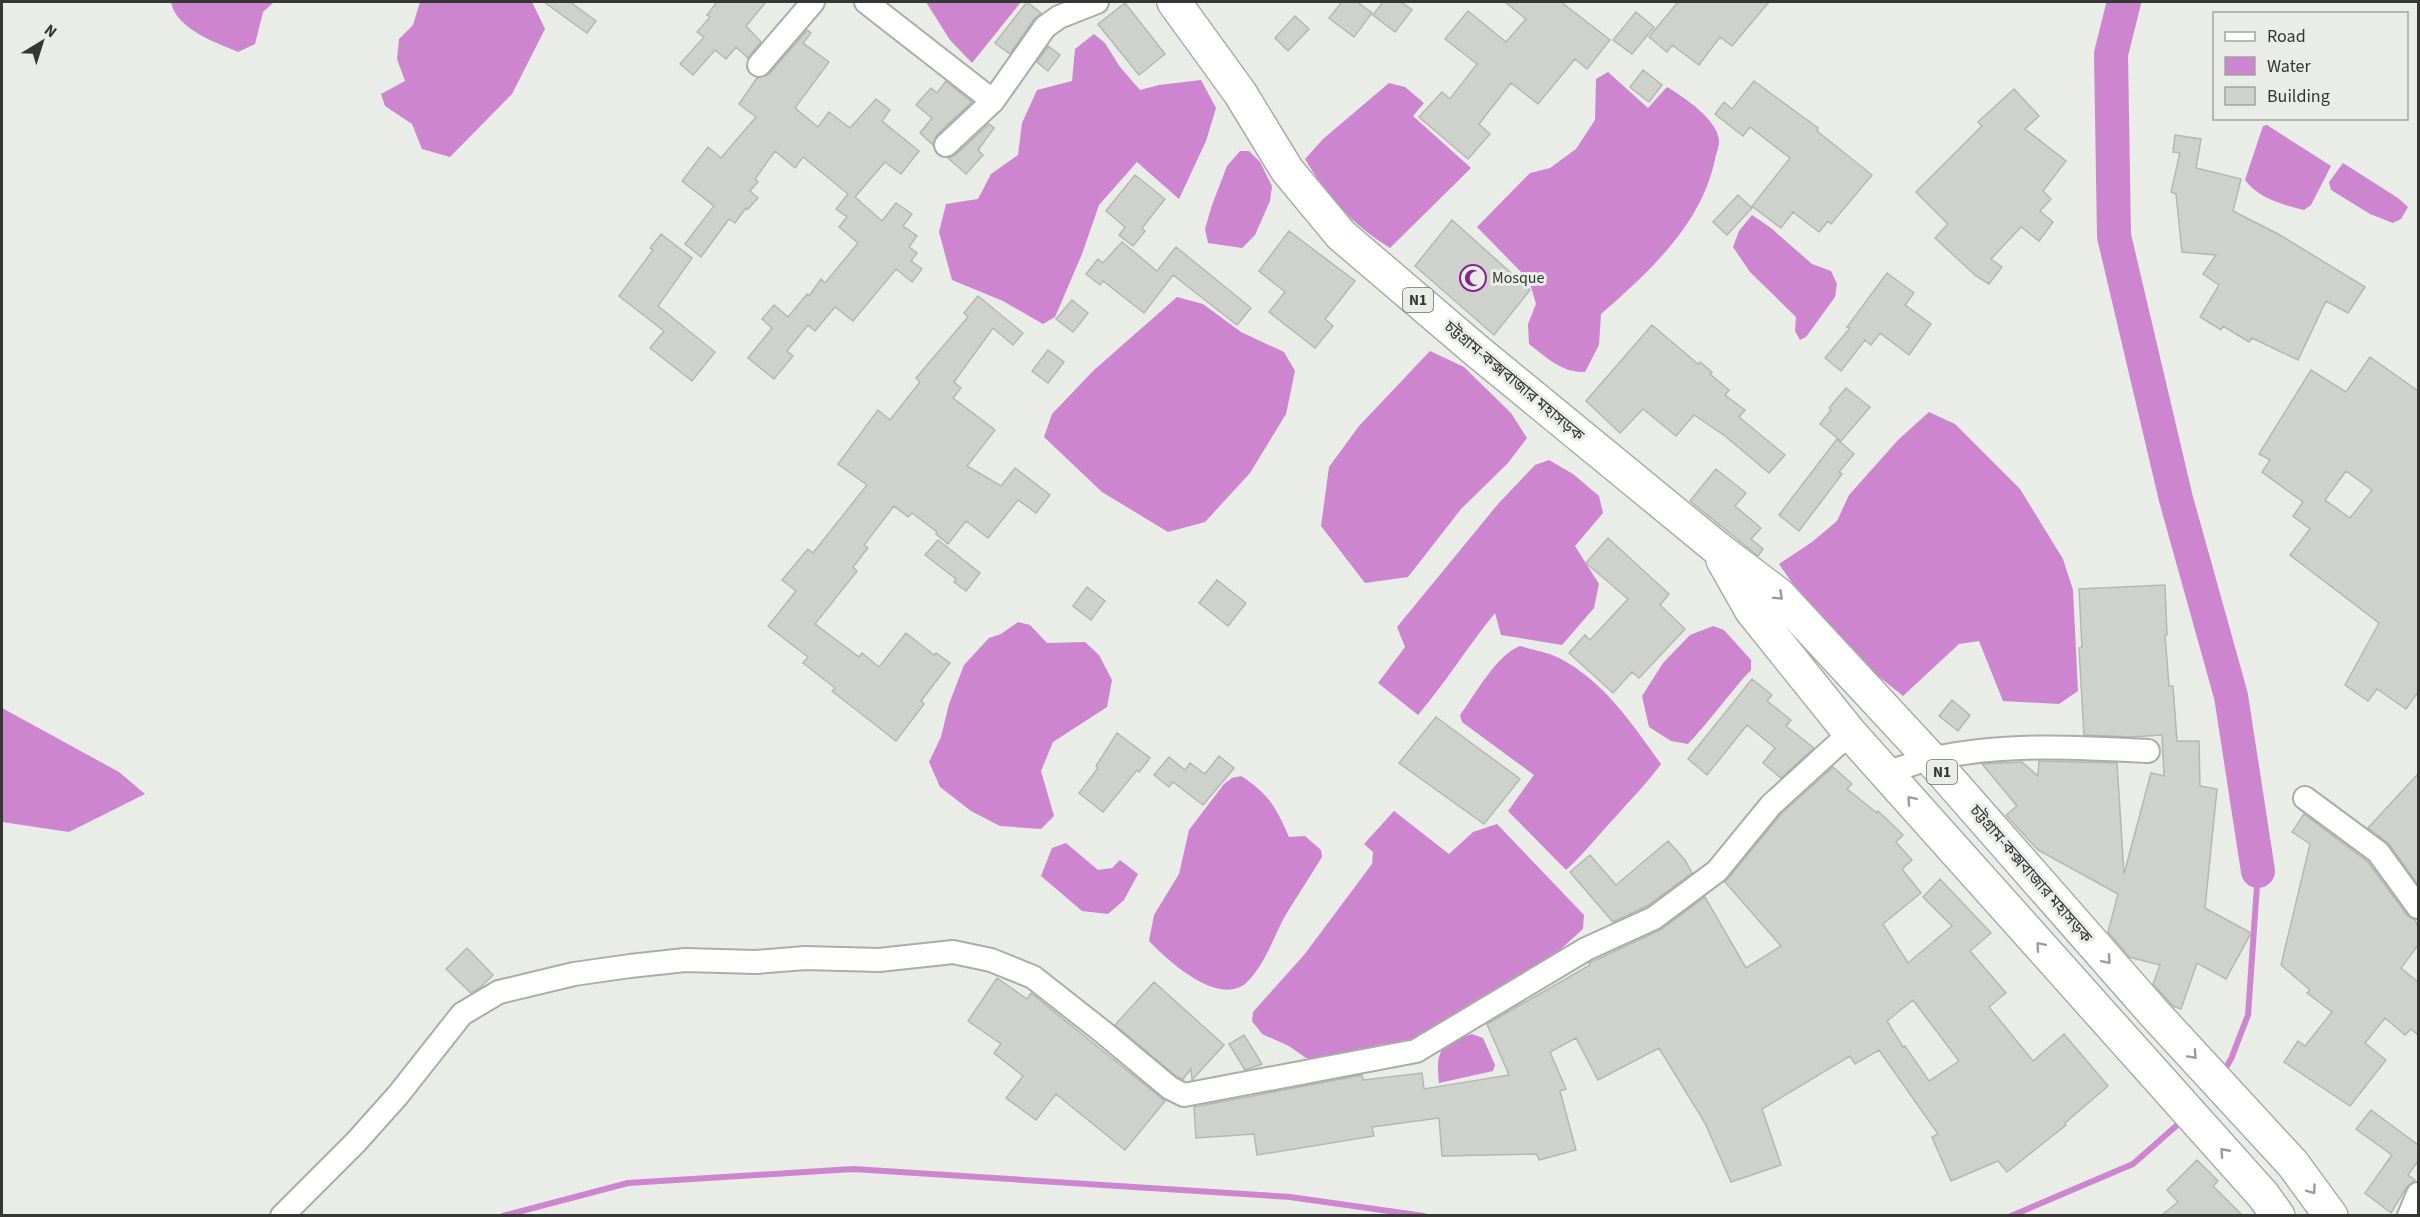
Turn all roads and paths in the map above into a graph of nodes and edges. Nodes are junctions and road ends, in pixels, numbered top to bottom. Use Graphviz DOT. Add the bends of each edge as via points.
graph roads {
  1 [pos="813,2"];
  2 [pos="866,2"];
  3 [pos="1097,2"];
  4 [pos="1174,2"];
  5 [pos="759,65"];
  6 [pos="993,101"];
  7 [pos="946,145"];
  8 [pos="1717,548"];
  9 [pos="1850,733"];
  10 [pos="2148,751"];
  11 [pos="1930,759"];
  12 [pos="1887,773"];
  13 [pos="2305,798"];
  14 [pos="2418,908"];
  15 [pos="2418,1194"];
  16 [pos="2271,1205"];
  17 [pos="282,1215"];
  18 [pos="2331,1215"];
  19 [pos="2409,1215"];
  1 -- 5 [label="street"];
  2 -- 6 [label="street"];
  3 -- 6 [label="street" via="1045,27"];
  4 -- 8 [label="highway, চট্টগ্রাম-কক্সবাজার মহাসড়ক / N1" via="1240,93 1287,170 1341,235"];
  6 -- 7 [label="street"];
  8 -- 9 [label="highway, চট্টগ্রাম-কক্সবাজার মহাসড়ক / N1" via="1752,611"];
  8 -- 11 [label="highway, চট্টগ্রাম-কক্সবাজার মহাসড়ক / N1, one-way" via="1779,595"];
  9 -- 12 [label="highway, চট্টগ্রাম-কক্সবাজার মহাসড়ক / N1"];
  9 -- 17 [label="street" via="1771,805 1718,870 1654,918 1587,949 1416,1051 1184,1095 1170,1088 1033,977 991,960 953,952 879,960 686,960 585,972 499,993 462,1014 398,1095"];
  10 -- 11 [label="street" via="2012,749"];
  11 -- 12 [label="street"];
  11 -- 18 [label="highway, চট্টগ্রাম-কক্সবাজার মহাসড়ক / N1, one-way" via="2293,1164"];
  16 -- 12 [label="highway, চট্টগ্রাম-কক্সবাজার মহাসড়ক / N1, one-way"];
  13 -- 14 [label="street" via="2378,852"];
  15 -- 19 [label="street"];
}
